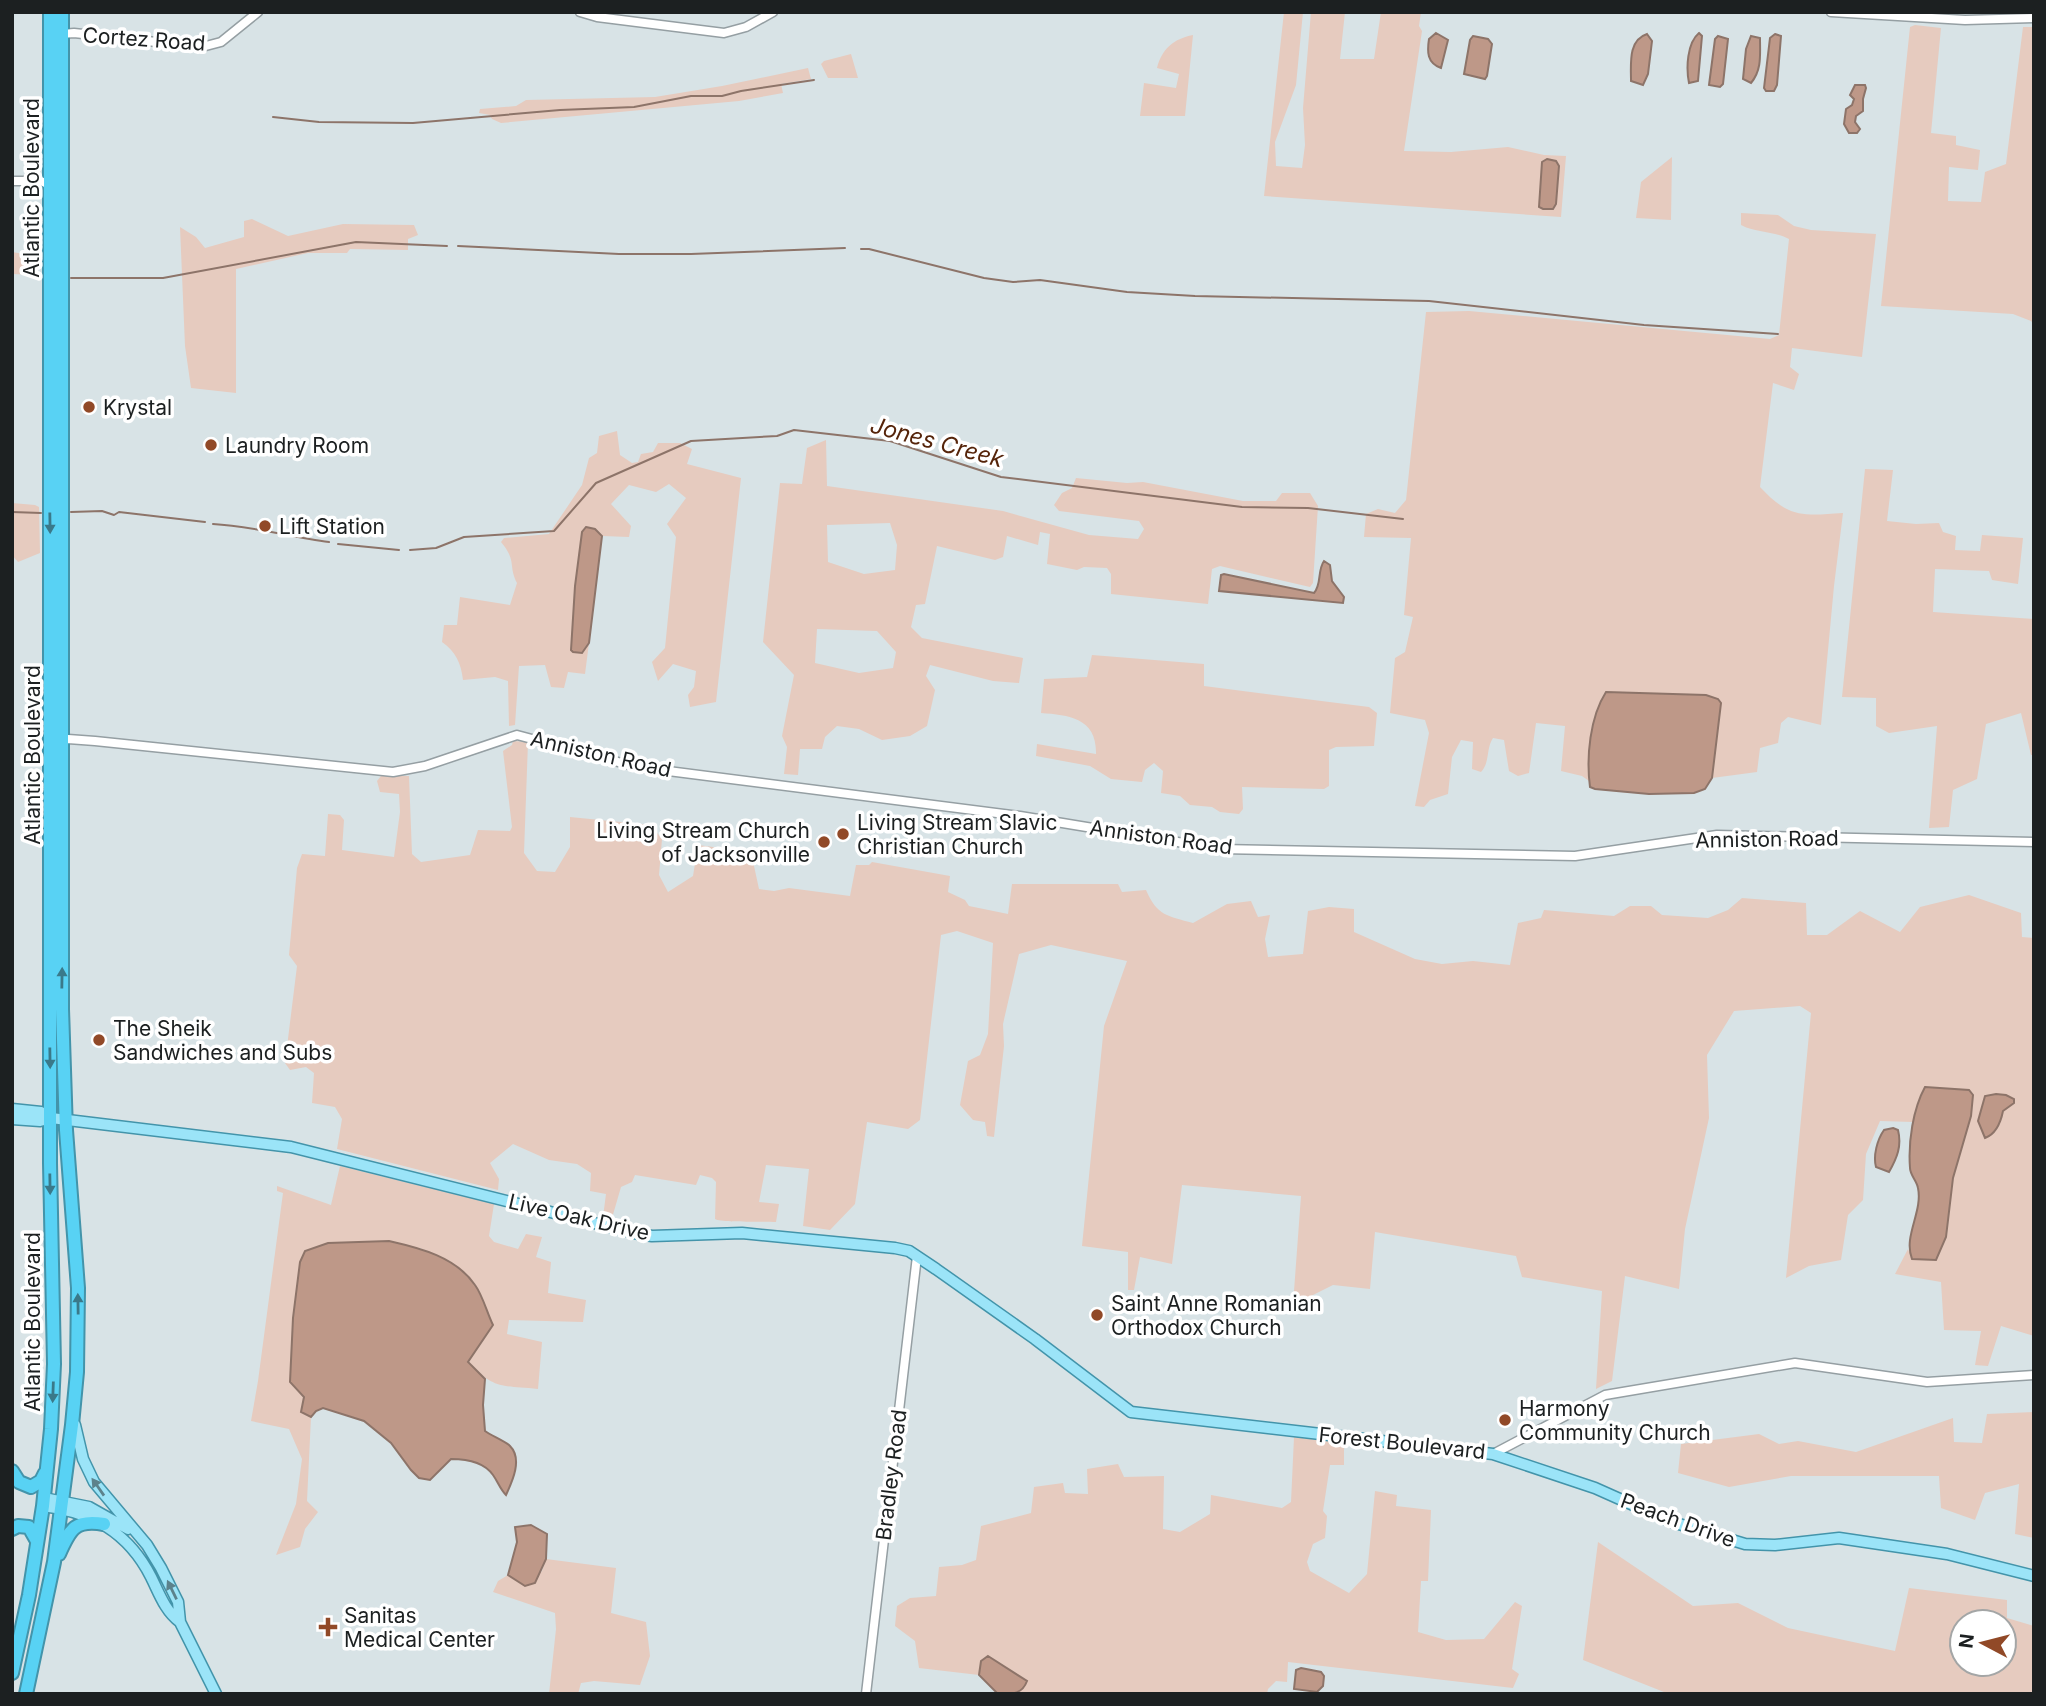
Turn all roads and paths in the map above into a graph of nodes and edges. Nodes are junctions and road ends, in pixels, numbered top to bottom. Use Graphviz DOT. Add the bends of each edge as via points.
graph roads {
  1 [pos="258,12"];
  2 [pos="580,12"];
  3 [pos="773,12"];
  4 [pos="1831,12"];
  5 [pos="54,14"];
  6 [pos="2034,18"];
  7 [pos="56,35"];
  8 [pos="12,181"];
  9 [pos="56,188"];
  10 [pos="50,461"];
  11 [pos="62,480"];
  12 [pos="52,612"];
  13 [pos="62,628"];
  14 [pos="56,742"];
  15 [pos="2034,842"];
  16 [pos="51,909"];
  17 [pos="61,924"];
  18 [pos="12,1109"];
  19 [pos="51,1118"];
  20 [pos="12,1119"];
  21 [pos="65,1119"];
  22 [pos="917,1256"];
  23 [pos="2034,1374"];
  24 [pos="75,1404"];
  25 [pos="1131,1412"];
  26 [pos="1493,1454"];
  27 [pos="47,1470"];
  28 [pos="12,1471"];
  29 [pos="43,1502"];
  30 [pos="62,1504"];
  31 [pos="104,1524"];
  32 [pos="12,1529"];
  33 [pos="142,1539"];
  34 [pos="38,1543"];
  35 [pos="52,1574"];
  36 [pos="2034,1576"];
  37 [pos="180,1622"];
  38 [pos="12,1673"];
  39 [pos="26,1694"];
  40 [pos="216,1694"];
  41 [pos="866,1694"];
  1 -- 7 [label="street, Cortez Road" via="221,42 202,47"];
  2 -- 3 [label="street" via="724,33"];
  4 -- 6 [label="street" via="1965,20"];
  5 -- 7 [label="highway, Atlantic Boulevard"];
  7 -- 9 [label="highway, Atlantic Boulevard"];
  7 -- 9 [label="highway, Atlantic Boulevard" via="62,52"];
  8 -- 9 [label="street" via="41,181"];
  9 -- 10 [label="highway, Atlantic Boulevard"];
  9 -- 11 [label="highway, Atlantic Boulevard"];
  10 -- 11 [label="highway" via="56,467 55,476"];
  10 -- 12 [label="highway, Atlantic Boulevard, one-way"];
  11 -- 13 [label="highway, Atlantic Boulevard"];
  12 -- 13 [label="highway"];
  12 -- 14 [label="highway, Atlantic Boulevard"];
  13 -- 14 [label="highway, Atlantic Boulevard"];
  14 -- 15 [label="street, Anniston Road" via="95,741 393,772 517,735 638,767 1021,816 1220,849 1575,856 1717,835"];
  14 -- 16 [label="highway, Atlantic Boulevard"];
  14 -- 17 [label="highway, Atlantic Boulevard"];
  16 -- 17 [label="highway"];
  16 -- 19 [label="highway, Atlantic Boulevard, one-way"];
  21 -- 17 [label="highway, Atlantic Boulevard, one-way"];
  18 -- 19 [label="main road" via="41,1112"];
  19 -- 20 [label="main road"];
  19 -- 21 [label="main road, Live Oak Drive"];
  19 -- 27 [label="highway, Atlantic Boulevard, one-way" via="54,1354"];
  21 -- 22 [label="main road, Live Oak Drive" via="291,1147 638,1234 782,1235 895,1248"];
  24 -- 21 [label="highway, Atlantic Boulevard, one-way" via="78,1287"];
  22 -- 25 [label="main road, Live Oak Drive"];
  22 -- 41 [label="street, Bradley Road"];
  23 -- 26 [label="street, Forest Boulevard" via="1927,1382 1795,1363 1774,1366 1605,1395"];
  24 -- 30 [label="highway, Atlantic Boulevard"];
  33 -- 24 [label="main road, Atlantic Boulevard, one-way" via="91,1476 77,1437"];
  25 -- 26 [label="main road, Forest Boulevard"];
  26 -- 36 [label="main road, Peach Drive" via="1595,1488 1670,1521 1745,1544 1839,1538 1947,1555"];
  27 -- 28 [label="highway" via="31,1487 19,1482"];
  27 -- 29 [label="highway, Atlantic Boulevard"];
  29 -- 30 [label="main road, Atlantic Boulevard"];
  29 -- 34 [label="highway"];
  30 -- 31 [label="main road, Atlantic Boulevard"];
  30 -- 33 [label="main road" via="99,1511"];
  30 -- 35 [label="highway"];
  31 -- 35 [label="highway" via="85,1522 74,1527"];
  31 -- 37 [label="main road, Atlantic Boulevard" via="139,1556 166,1608"];
  32 -- 34 [label="highway" via="29,1527"];
  37 -- 33 [label="main road, Atlantic Boulevard, one-way" via="178,1602"];
  34 -- 38 [label="highway"];
  35 -- 39 [label="highway"];
  37 -- 40 [label="main road, Atlantic Boulevard"];
}
